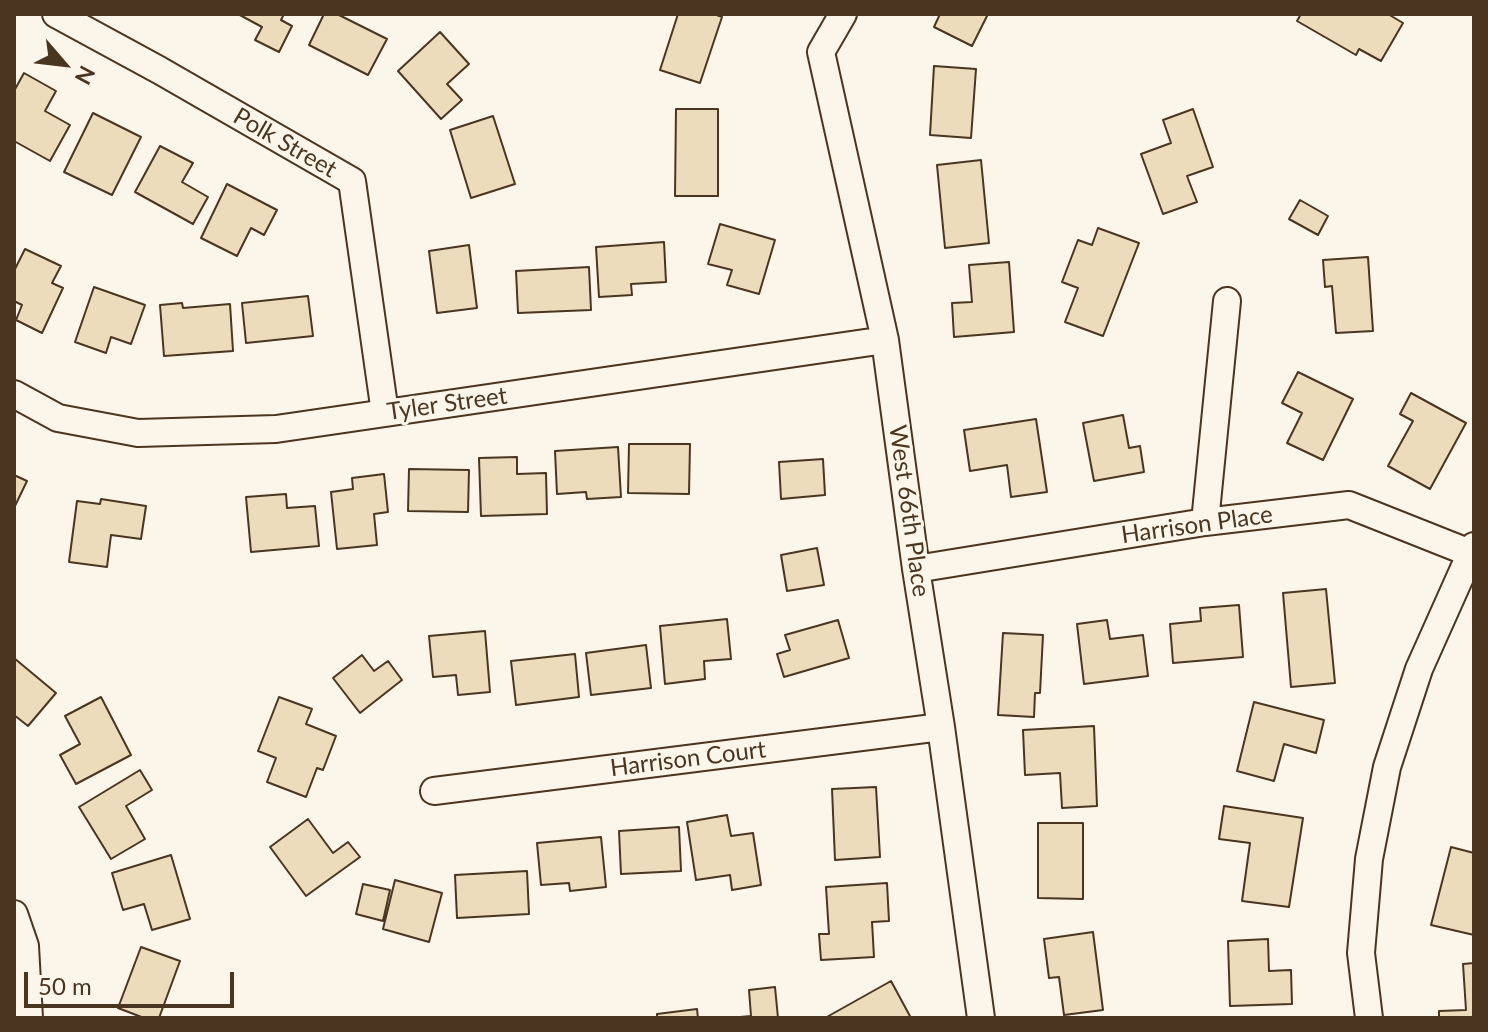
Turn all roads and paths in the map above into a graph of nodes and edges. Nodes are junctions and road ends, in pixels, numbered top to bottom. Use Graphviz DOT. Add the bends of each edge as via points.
graph roads {
  1 [pos="56,14"];
  2 [pos="843,14"];
  3 [pos="1227,301"];
  4 [pos="885,340"];
  5 [pos="14,394"];
  6 [pos="385,413"];
  7 [pos="1205,522"];
  8 [pos="1472,550"];
  9 [pos="916,569"];
  10 [pos="941,727"];
  11 [pos="434,791"];
  12 [pos="14,914"];
  13 [pos="29,1018"];
  14 [pos="981,1018"];
  15 [pos="1369,1018"];
  1 -- 6 [label="street, Polk Street" via="352,181"];
  2 -- 4 [label="street, West 66th Place" via="821,52"];
  3 -- 7 [label="street"];
  4 -- 6 [label="street, Tyler Street"];
  4 -- 9 [label="street, West 66th Place"];
  5 -- 6 [label="street, Tyler Street" via="58,418 138,433 276,429"];
  7 -- 8 [label="street, Harrison Place" via="1349,505"];
  7 -- 9 [label="street, Harrison Place"];
  8 -- 15 [label="street" via="1419,669 1387,767 1369,859 1361,953"];
  9 -- 10 [label="street, West 66th Place"];
  10 -- 11 [label="street, Harrison Court"];
  10 -- 14 [label="street, West 66th Place"];
  12 -- 13 [label="street" via="25,946"];
}
